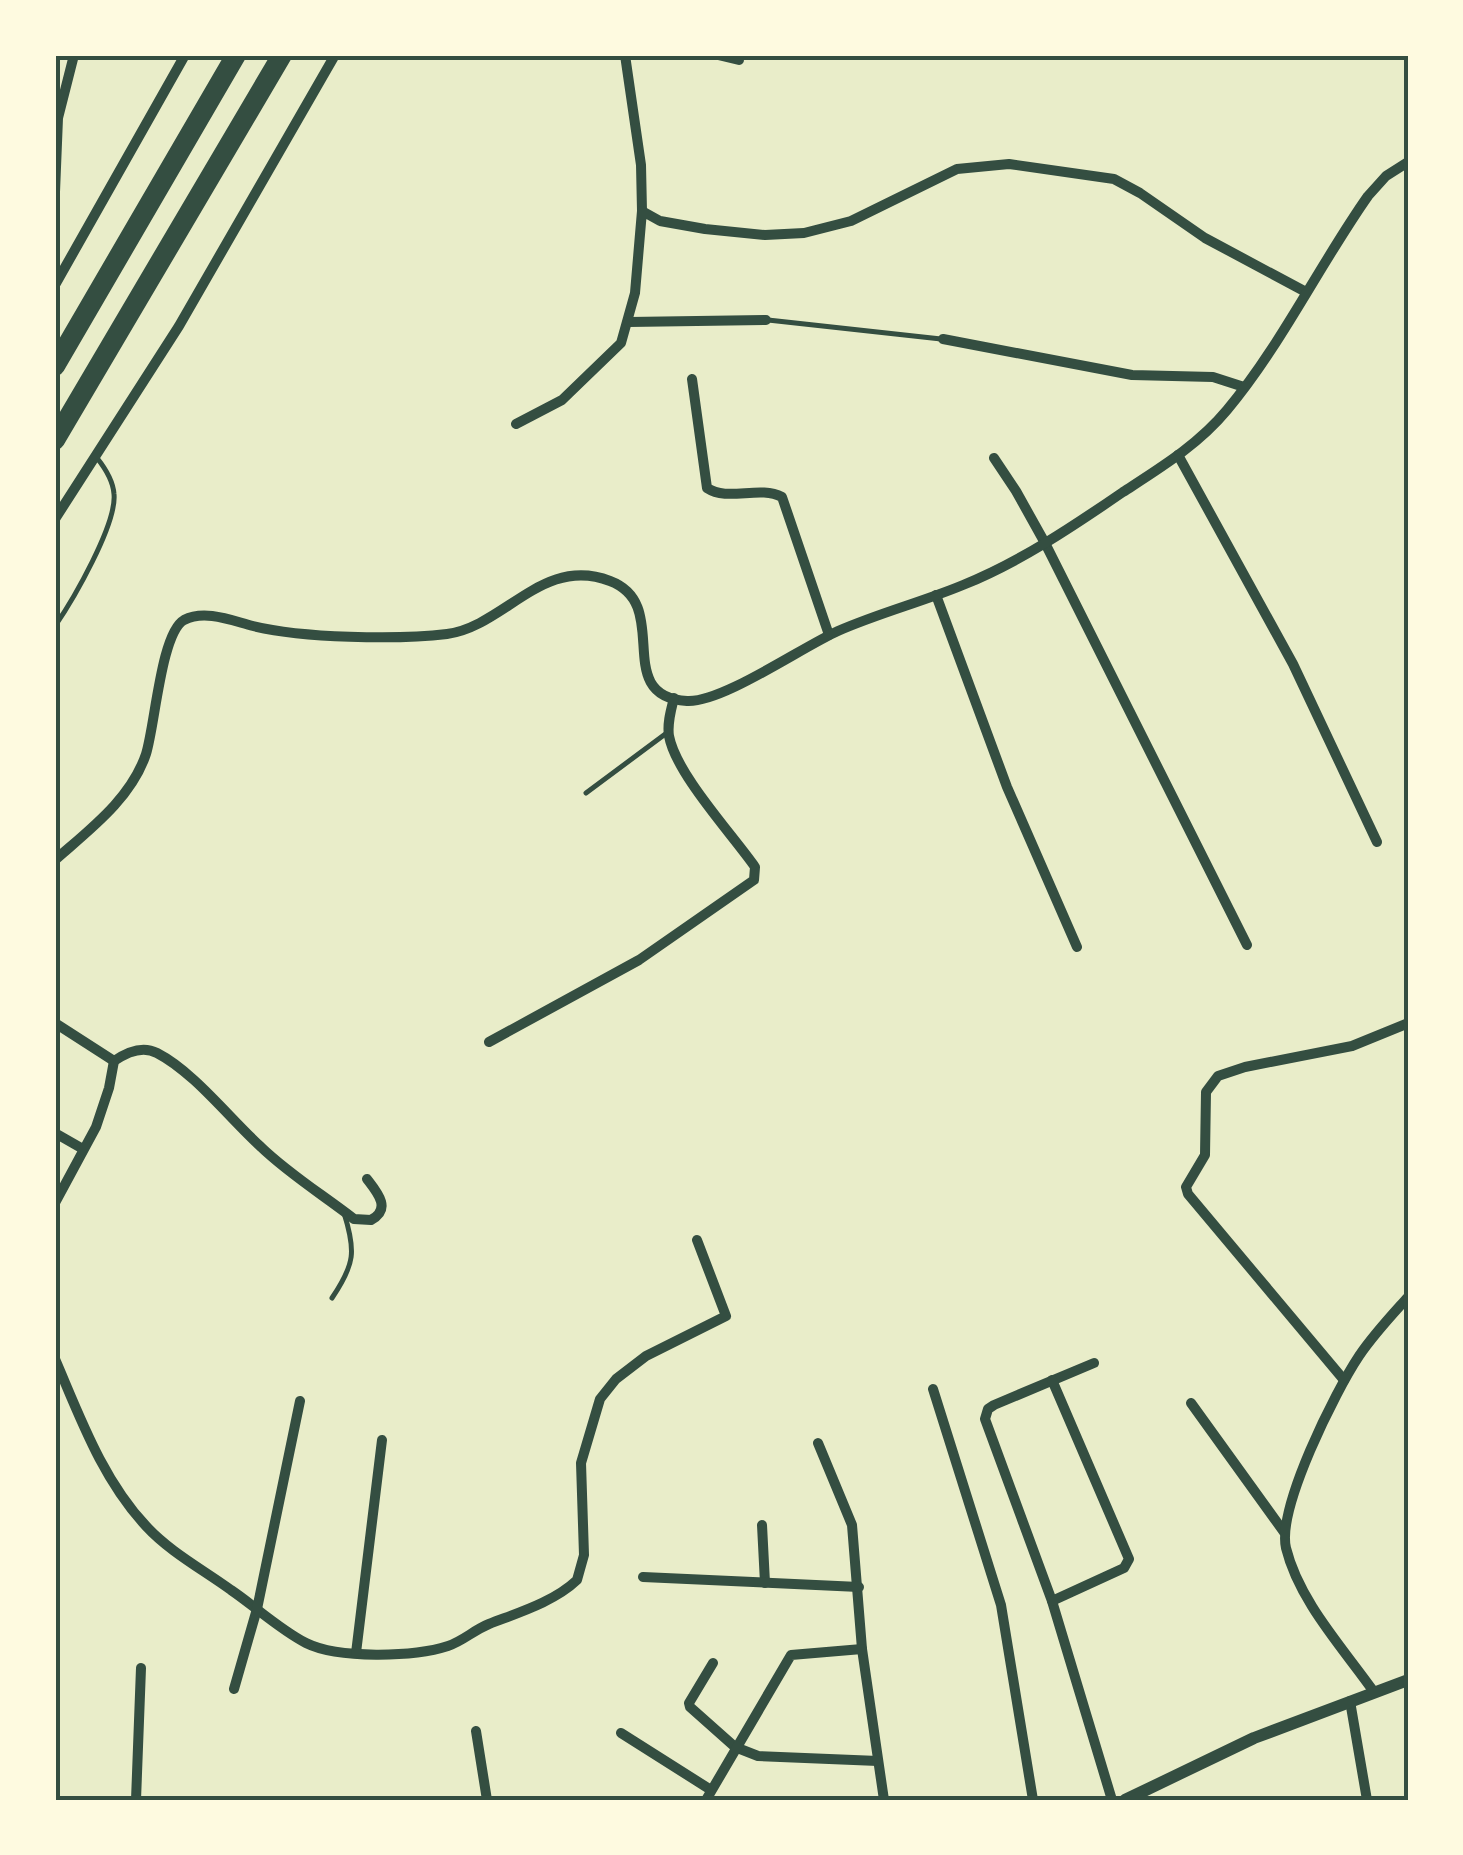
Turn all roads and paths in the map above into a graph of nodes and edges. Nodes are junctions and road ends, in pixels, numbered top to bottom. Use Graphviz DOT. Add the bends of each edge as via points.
graph roads {
  1 [pos="74,55"];
  2 [pos="185,55"];
  3 [pos="236,55"];
  4 [pos="282,55"];
  5 [pos="336,55"];
  6 [pos="625,55"];
  7 [pos="718,55"];
  8 [pos="739,60"];
  9 [pos="1408,162"];
  10 [pos="55,192"];
  11 [pos="642,210"];
  12 [pos="55,285"];
  13 [pos="1306,292"];
  14 [pos="766,320"];
  15 [pos="629,322"];
  16 [pos="944,340"];
  17 [pos="55,366"];
  18 [pos="692,379"];
  19 [pos="1244,386"];
  20 [pos="516,424"];
  21 [pos="55,440"];
  22 [pos="94,455"];
  23 [pos="1178,455"];
  24 [pos="994,458"];
  25 [pos="55,519"];
  26 [pos="1045,543"];
  27 [pos="936,595"];
  28 [pos="55,626"];
  29 [pos="828,636"];
  30 [pos="674,698"];
  31 [pos="668,731"];
  32 [pos="586,793"];
  33 [pos="1377,842"];
  34 [pos="55,860"];
  35 [pos="1247,945"];
  36 [pos="1077,947"];
  37 [pos="55,1024"];
  38 [pos="1406,1024"];
  39 [pos="489,1042"];
  40 [pos="114,1061"];
  41 [pos="55,1133"];
  42 [pos="83,1150"];
  43 [pos="366,1179"];
  44 [pos="55,1202"];
  45 [pos="343,1210"];
  46 [pos="697,1240"];
  47 [pos="1408,1297"];
  48 [pos="332,1298"];
  49 [pos="55,1359"];
  50 [pos="1094,1363"];
  51 [pos="1052,1380"];
  52 [pos="1344,1380"];
  53 [pos="933,1389"];
  54 [pos="300,1401"];
  55 [pos="1191,1403"];
  56 [pos="382,1440"];
  57 [pos="818,1443"];
  58 [pos="762,1524"];
  59 [pos="1285,1533"];
  60 [pos="644,1577"];
  61 [pos="765,1583"];
  62 [pos="858,1587"];
  63 [pos="1052,1602"];
  64 [pos="257,1609"];
  65 [pos="862,1649"];
  66 [pos="356,1653"];
  67 [pos="714,1663"];
  68 [pos="141,1668"];
  69 [pos="1408,1680"];
  70 [pos="234,1689"];
  71 [pos="1374,1692"];
  72 [pos="1350,1701"];
  73 [pos="476,1731"];
  74 [pos="621,1733"];
  75 [pos="735,1747"];
  76 [pos="878,1761"];
  77 [pos="709,1795"];
  78 [pos="136,1800"];
  79 [pos="487,1800"];
  80 [pos="884,1800"];
  81 [pos="1033,1800"];
  82 [pos="1112,1800"];
  83 [pos="1125,1800"];
  84 [pos="1368,1800"];
  1 -- 10 [label="street" via="58,118"];
  2 -- 12 [label="street"];
  3 -- 17 [label="highway"];
  4 -- 21 [label="highway"];
  5 -- 22 [label="street" via="178,326"];
  6 -- 11 [label="street"];
  7 -- 8 [label="street"];
  9 -- 13 [label="street" via="1368,196"];
  11 -- 13 [label="street" via="660,221 705,229 804,233 864,216 957,169 1008,164 1114,179"];
  11 -- 15 [label="street"];
  13 -- 19 [label="street"];
  14 -- 15 [label="street"];
  14 -- 16 [label="lane"];
  15 -- 20 [label="street" via="621,343 574,390"];
  16 -- 19 [label="street" via="1132,375 1206,376"];
  18 -- 29 [label="street" via="707,488 782,498"];
  19 -- 23 [label="street" via="1207,432"];
  22 -- 25 [label="street"];
  22 -- 28 [label="lane" via="111,482 114,506 78,591"];
  23 -- 26 [label="street"];
  23 -- 33 [label="street" via="1293,664"];
  24 -- 26 [label="street"];
  26 -- 27 [label="street"];
  26 -- 35 [label="street"];
  27 -- 29 [label="street"];
  27 -- 36 [label="street" via="1007,788"];
  29 -- 30 [label="street" via="712,696"];
  30 -- 31 [label="street"];
  30 -- 34 [label="street" via="646,673 636,599 622,586 592,576 546,584 474,626 444,634 298,633 187,618 169,645 135,778"];
  31 -- 32 [label="lane"];
  31 -- 39 [label="street" via="698,790 755,866 754,880 639,960"];
  37 -- 40 [label="street"];
  38 -- 52 [label="street" via="1342,1049 1218,1076 1206,1092 1205,1156 1186,1187"];
  40 -- 42 [label="street" via="105,1104"];
  40 -- 45 [label="street" via="127,1052 156,1053"];
  41 -- 42 [label="street"];
  42 -- 44 [label="street"];
  43 -- 45 [label="street" via="383,1205 378,1216 362,1220"];
  45 -- 48 [label="lane" via="352,1260"];
  46 -- 66 [label="street" via="726,1316 646,1356 600,1399 581,1463 584,1555 577,1580 452,1645"];
  47 -- 52 [label="street"];
  49 -- 64 [label="street" via="97,1453 136,1513 173,1550"];
  50 -- 51 [label="street"];
  51 -- 63 [label="street" via="994,1404 985,1419"];
  51 -- 63 [label="street" via="1129,1559 1124,1568"];
  52 -- 59 [label="street" via="1292,1500"];
  53 -- 81 [label="street" via="1001,1605"];
  54 -- 64 [label="street"];
  55 -- 59 [label="street"];
  56 -- 66 [label="street"];
  57 -- 62 [label="street" via="852,1525"];
  58 -- 61 [label="street"];
  59 -- 71 [label="street" via="1306,1594"];
  60 -- 61 [label="street"];
  61 -- 62 [label="street"];
  62 -- 65 [label="street"];
  63 -- 82 [label="street"];
  64 -- 66 [label="street" via="316,1648"];
  64 -- 70 [label="street"];
  65 -- 75 [label="street" via="790,1655"];
  65 -- 76 [label="street"];
  67 -- 75 [label="street" via="690,1707"];
  68 -- 78 [label="street"];
  69 -- 71 [label="street"];
  71 -- 72 [label="street"];
  72 -- 83 [label="street"];
  72 -- 84 [label="street"];
  73 -- 79 [label="street"];
  74 -- 77 [label="street"];
  75 -- 76 [label="street" via="758,1756"];
  75 -- 77 [label="street"];
  76 -- 80 [label="street"];
}
